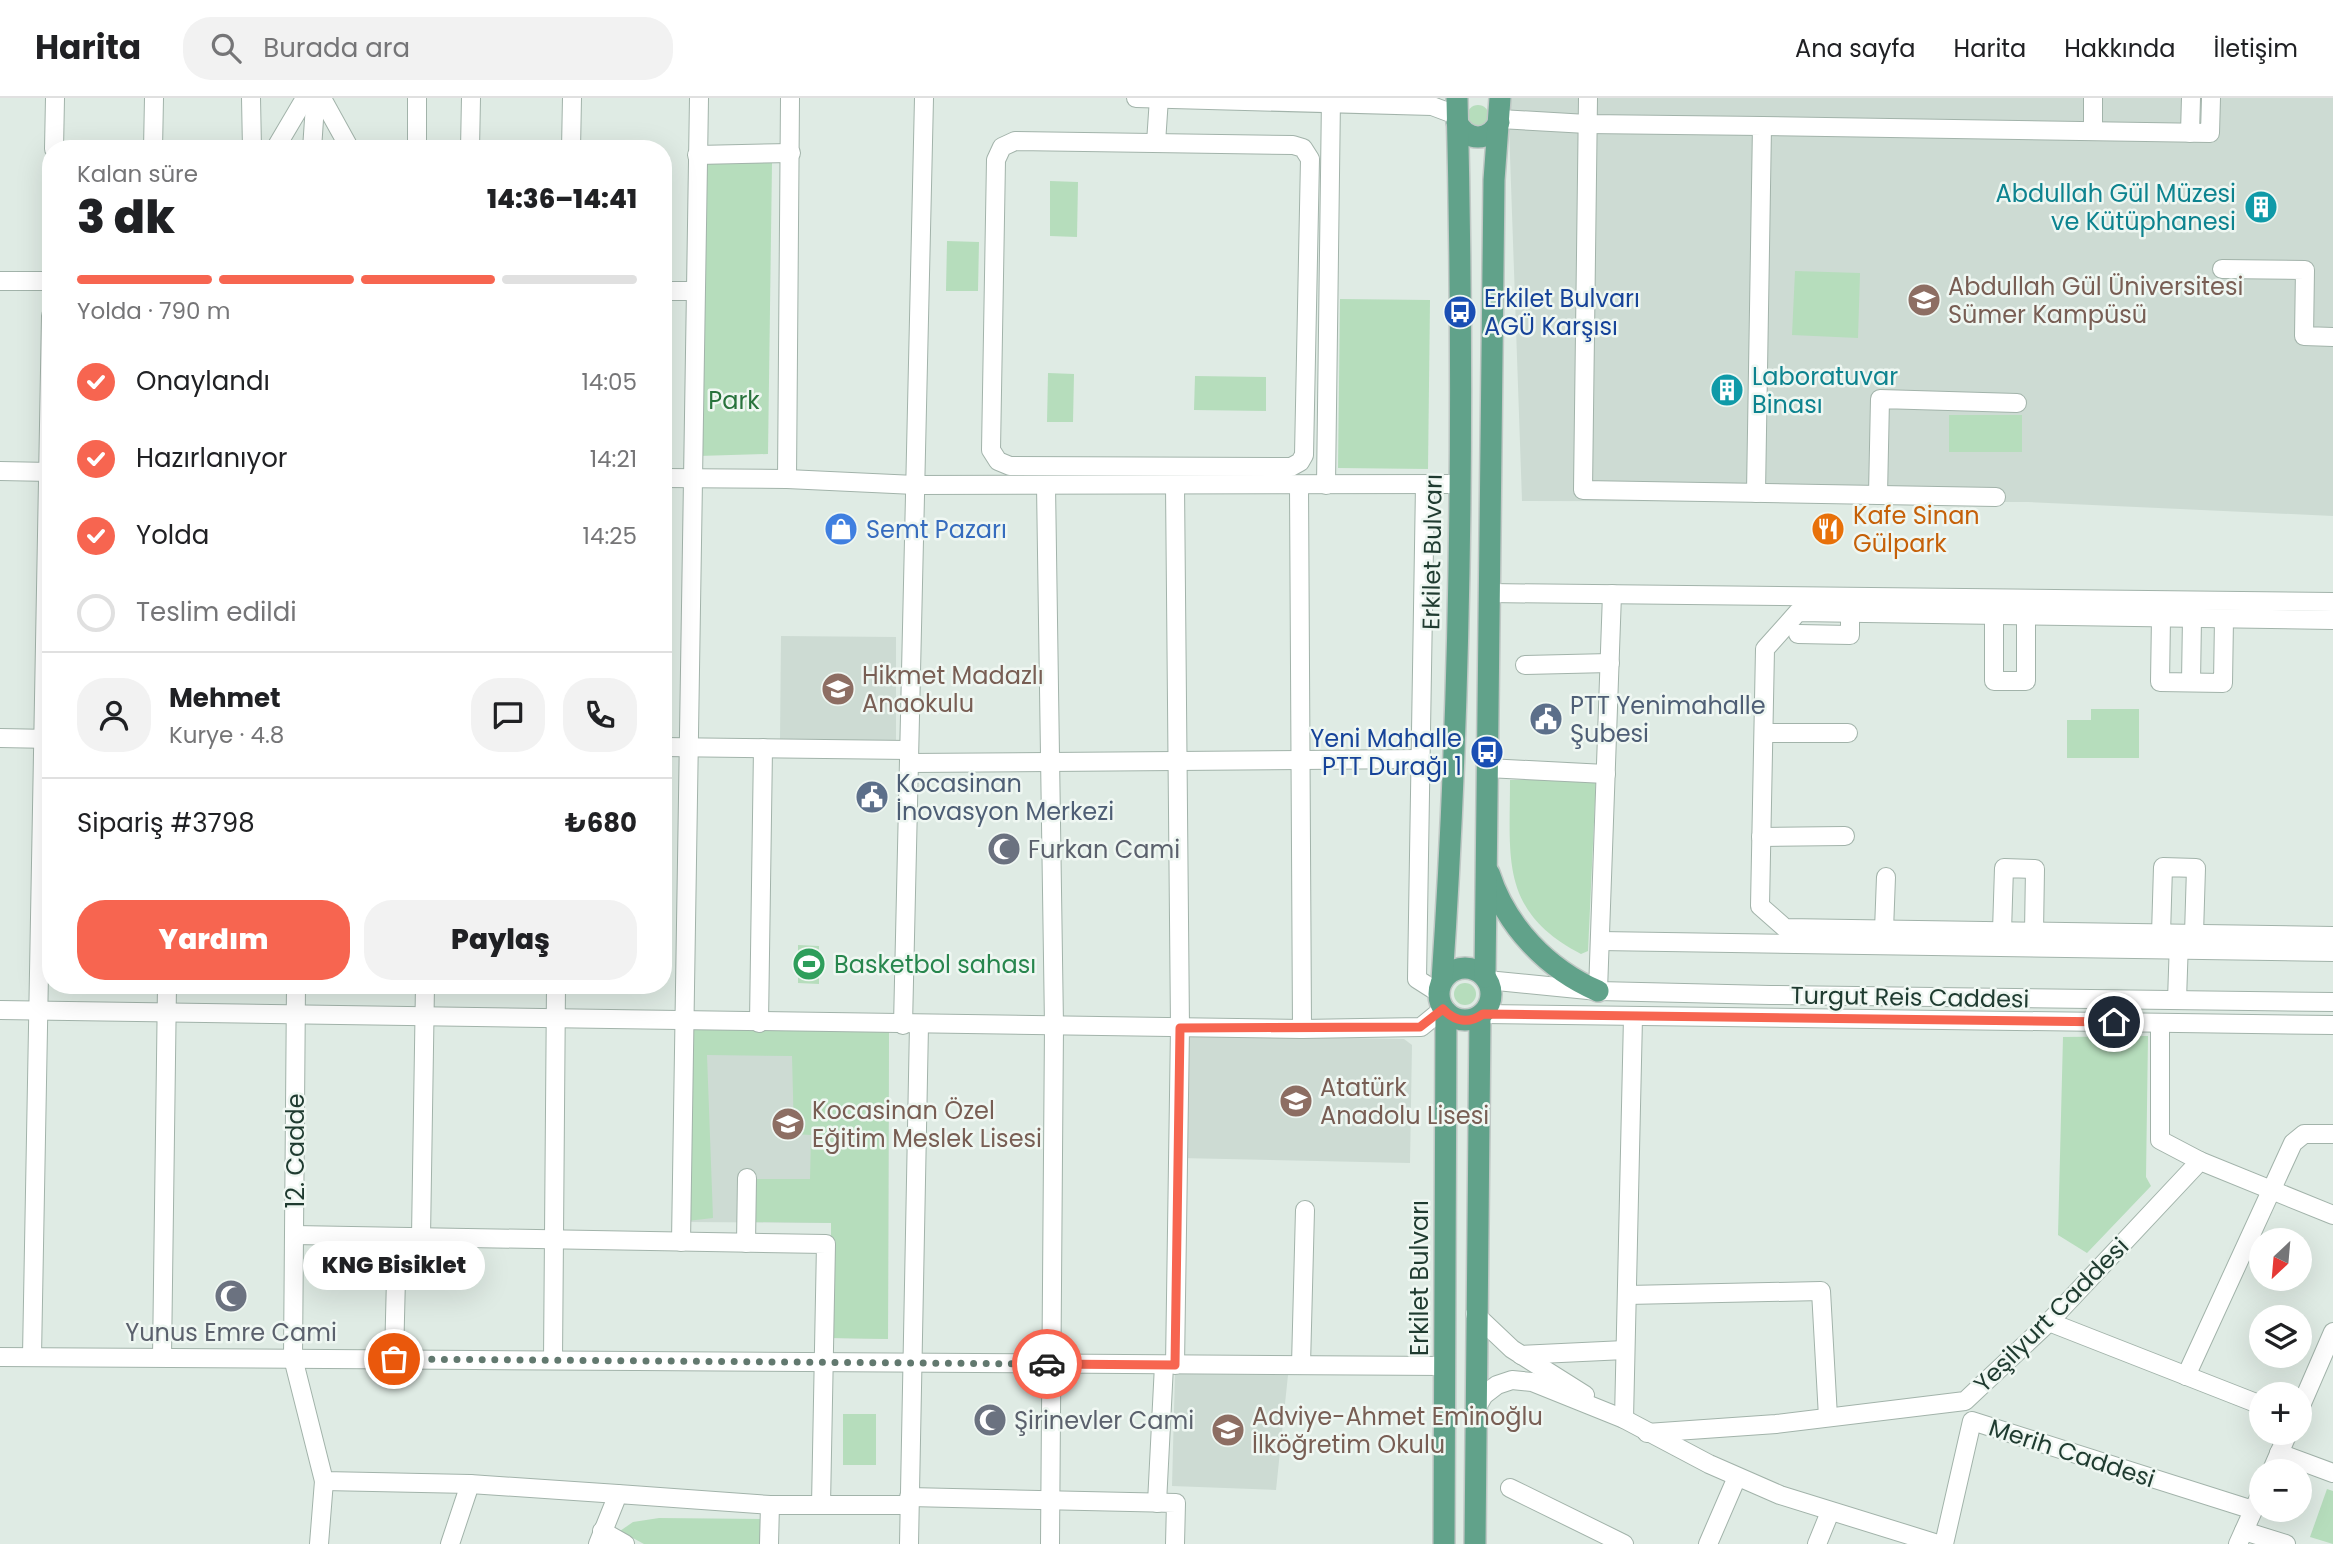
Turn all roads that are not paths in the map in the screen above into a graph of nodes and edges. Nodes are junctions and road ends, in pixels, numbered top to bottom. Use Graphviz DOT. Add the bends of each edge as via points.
graph roads {
  1 [pos="55,98"];
  2 [pos="154,98"];
  3 [pos="251,98"];
  4 [pos="417,98"];
  5 [pos="471,98"];
  6 [pos="572,98"];
  7 [pos="699,98"];
  8 [pos="790,98"];
  9 [pos="924,98"];
  10 [pos="1136,98"];
  11 [pos="1158,98"];
  12 [pos="1588,98"];
  13 [pos="2093,98"];
  14 [pos="2191,98"];
  15 [pos="2211,98"];
  16 [pos="1331,100"];
  17 [pos="315,101"];
  18 [pos="1459,108"];
  19 [pos="1497,110"];
  20 [pos="1587,124"];
  21 [pos="1762,126"];
  22 [pos="2093,131"];
  23 [pos="2190,133"];
  24 [pos="54,140"];
  25 [pos="153,140"];
  26 [pos="251,140"];
  27 [pos="282,140"];
  28 [pos="313,140"];
  29 [pos="343,140"];
  30 [pos="417,140"];
  31 [pos="470,140"];
  32 [pos="570,140"];
  33 [pos="1156,143"];
  34 [pos="791,153"];
  35 [pos="697,155"];
  36 [pos="2222,269"];
  37 [pos="0,281"];
  38 [pos="42,281"];
  39 [pos="672,291"];
  40 [pos="695,291"];
  41 [pos="2333,337"];
  42 [pos="2017,403"];
  43 [pos="0,471"];
  44 [pos="42,472"];
  45 [pos="672,478"];
  46 [pos="692,478"];
  47 [pos="787,479"];
  48 [pos="915,485"];
  49 [pos="1046,485"];
  50 [pos="1175,485"];
  51 [pos="1299,485"];
  52 [pos="1326,485"];
  53 [pos="1425,485"];
  54 [pos="1459,485"];
  55 [pos="1756,493"];
  56 [pos="1878,495"];
  57 [pos="1996,497"];
  58 [pos="1489,593"];
  59 [pos="1612,594"];
  60 [pos="2333,602"];
  61 [pos="1850,613"];
  62 [pos="1994,615"];
  63 [pos="2026,615"];
  64 [pos="2161,618"];
  65 [pos="2192,618"];
  66 [pos="2224,619"];
  67 [pos="2333,621"];
  68 [pos="1798,634"];
  69 [pos="1610,663"];
  70 [pos="1525,664"];
  71 [pos="2191,682"];
  72 [pos="1763,733"];
  73 [pos="1848,733"];
  74 [pos="0,738"];
  75 [pos="42,739"];
  76 [pos="672,747"];
  77 [pos="688,747"];
  78 [pos="763,748"];
  79 [pos="909,757"];
  80 [pos="1420,759"];
  81 [pos="1300,760"];
  82 [pos="1177,761"];
  83 [pos="1050,762"];
  84 [pos="1487,768"];
  85 [pos="1606,774"];
  86 [pos="1845,836"];
  87 [pos="1761,837"];
  88 [pos="1485,862"];
  89 [pos="1886,877"];
  90 [pos="42,890"];
  91 [pos="1884,930"];
  92 [pos="2002,931"];
  93 [pos="2034,932"];
  94 [pos="2161,934"];
  95 [pos="2333,936"];
  96 [pos="2184,939"];
  97 [pos="1600,941"];
  98 [pos="2333,952"];
  99 [pos="1486,978"];
  100 [pos="1598,991"];
  101 [pos="167,994"];
  102 [pos="296,994"];
  103 [pos="425,994"];
  104 [pos="556,994"];
  105 [pos="1443,999"];
  106 [pos="2177,1000"];
  107 [pos="2333,1002"];
  108 [pos="0,1010"];
  109 [pos="38,1011"];
  110 [pos="166,1013"];
  111 [pos="295,1015"];
  112 [pos="1482,1015"];
  113 [pos="1633,1017"];
  114 [pos="425,1018"];
  115 [pos="556,1021"];
  116 [pos="685,1022"];
  117 [pos="759,1023"];
  118 [pos="2160,1023"];
  119 [pos="911,1025"];
  120 [pos="2333,1025"];
  121 [pos="1054,1026"];
  122 [pos="1180,1028"];
  123 [pos="1302,1029"];
  124 [pos="2333,1134"];
  125 [pos="2200,1161"];
  126 [pos="747,1178"];
  127 [pos="2271,1189"];
  128 [pos="1305,1210"];
  129 [pos="2333,1215"];
  130 [pos="294,1235"];
  131 [pos="397,1237"];
  132 [pos="421,1237"];
  133 [pos="554,1240"];
  134 [pos="681,1242"];
  135 [pos="746,1243"];
  136 [pos="1627,1295"];
  137 [pos="1475,1314"];
  138 [pos="2049,1322"];
  139 [pos="2333,1332"];
  140 [pos="1625,1350"];
  141 [pos="1521,1354"];
  142 [pos="32,1356"];
  143 [pos="0,1357"];
  144 [pos="162,1357"];
  145 [pos="293,1358"];
  146 [pos="394,1359"];
  147 [pos="552,1360"];
  148 [pos="824,1362"];
  149 [pos="914,1363"];
  150 [pos="1052,1364"];
  151 [pos="1170,1365"];
  152 [pos="1301,1365"];
  153 [pos="1445,1366"];
  154 [pos="2186,1376"];
  155 [pos="2311,1382"];
  156 [pos="2249,1400"];
  157 [pos="1965,1401"];
  158 [pos="1475,1410"];
  159 [pos="1828,1418"];
  160 [pos="1624,1419"];
  161 [pos="1972,1421"];
  162 [pos="1647,1433"];
  163 [pos="2283,1445"];
  164 [pos="2279,1453"];
  165 [pos="2276,1459"];
  166 [pos="2333,1473"];
  167 [pos="1737,1477"];
  168 [pos="324,1481"];
  169 [pos="470,1483"];
  170 [pos="1510,1488"];
  171 [pos="618,1494"];
  172 [pos="1050,1500"];
  173 [pos="909,1501"];
  174 [pos="1157,1503"];
  175 [pos="770,1505"];
  176 [pos="821,1505"];
  177 [pos="2249,1509"];
  178 [pos="1830,1512"];
  179 [pos="2249,1519"];
  180 [pos="600,1537"];
  181 [pos="2241,1537"];
  182 [pos="319,1544"];
  183 [pos="450,1544"];
  184 [pos="625,1544"];
  185 [pos="769,1544"];
  186 [pos="909,1544"];
  187 [pos="1050,1544"];
  188 [pos="1175,1544"];
  189 [pos="1444,1544"];
  190 [pos="1475,1544"];
  191 [pos="1624,1544"];
  192 [pos="1708,1544"];
  193 [pos="1817,1544"];
  194 [pos="1938,1544"];
  195 [pos="1944,1544"];
  196 [pos="2286,1544"];
  1 -- 24 [label="street"];
  2 -- 25 [label="street"];
  3 -- 26 [label="street"];
  4 -- 30 [label="street"];
  5 -- 31 [label="street"];
  6 -- 32 [label="street"];
  7 -- 35 [label="street"];
  8 -- 34 [label="street"];
  9 -- 48 [label="street"];
  10 -- 11 [label="street"];
  11 -- 16 [label="street"];
  11 -- 33 [label="street"];
  12 -- 20 [label="street"];
  13 -- 22 [label="street"];
  14 -- 23 [label="street"];
  15 -- 23 [label="street" via="2210,133"];
  16 -- 18 [label="street"];
  16 -- 52 [label="street"];
  17 -- 27 [label="street"];
  17 -- 28 [label="street"];
  17 -- 29 [label="street"];
  18 -- 19 [label="main road" via="1466,134 1480,138 1493,132"];
  18 -- 54 [label="main road, Erkilet Bulvarı"];
  19 -- 20 [label="street"];
  19 -- 58 [label="main road"];
  20 -- 21 [label="street"];
  20 -- 55 [label="street" via="1583,490"];
  21 -- 22 [label="street"];
  21 -- 55 [label="street"];
  22 -- 23 [label="street"];
  33 -- 33 [label="street" via="1297,145 1309,155 1302,459 1292,467 1002,464 991,450 997,155 1015,141"];
  34 -- 35 [label="street"];
  34 -- 47 [label="street"];
  35 -- 40 [label="street"];
  36 -- 41 [label="street" via="2305,270 2304,336"];
  37 -- 38 [label="street"];
  39 -- 40 [label="street"];
  40 -- 46 [label="street"];
  42 -- 56 [label="street" via="1880,399"];
  43 -- 44 [label="street"];
  45 -- 46 [label="street"];
  46 -- 47 [label="street"];
  46 -- 77 [label="street"];
  47 -- 48 [label="street"];
  48 -- 49 [label="street"];
  48 -- 79 [label="street"];
  49 -- 50 [label="street"];
  49 -- 83 [label="street"];
  50 -- 51 [label="street"];
  50 -- 82 [label="street"];
  51 -- 52 [label="street"];
  51 -- 81 [label="street"];
  52 -- 53 [label="street"];
  53 -- 54 [label="street"];
  53 -- 80 [label="street"];
  54 -- 105 [label="main road, Erkilet Bulvarı" via="1454,762"];
  55 -- 56 [label="street"];
  56 -- 57 [label="street"];
  58 -- 59 [label="street"];
  58 -- 84 [label="main road"];
  59 -- 60 [label="street"];
  59 -- 69 [label="street"];
  61 -- 62 [label="street"];
  61 -- 68 [label="street" via="1850,635"];
  61 -- 72 [label="street" via="1798,612 1765,649"];
  62 -- 63 [label="street"];
  62 -- 63 [label="street" via="1994,681 2026,681"];
  63 -- 64 [label="street"];
  64 -- 65 [label="street"];
  64 -- 71 [label="street" via="2160,682"];
  65 -- 66 [label="street"];
  65 -- 71 [label="street"];
  66 -- 67 [label="street"];
  66 -- 71 [label="street" via="2223,683"];
  69 -- 70 [label="street"];
  69 -- 85 [label="street"];
  72 -- 73 [label="street"];
  72 -- 87 [label="street"];
  74 -- 75 [label="street"];
  76 -- 77 [label="street"];
  77 -- 78 [label="street"];
  77 -- 116 [label="street"];
  78 -- 79 [label="street"];
  78 -- 117 [label="street"];
  79 -- 83 [label="street"];
  79 -- 119 [label="street"];
  80 -- 81 [label="street"];
  80 -- 105 [label="street" via="1417,979"];
  81 -- 82 [label="street"];
  81 -- 123 [label="street"];
  82 -- 83 [label="street"];
  82 -- 122 [label="street"];
  83 -- 121 [label="street"];
  84 -- 85 [label="street"];
  84 -- 88 [label="main road"];
  85 -- 97 [label="street"];
  86 -- 87 [label="street"];
  87 -- 91 [label="street" via="1760,906 1785,928"];
  88 -- 99 [label="main road"];
  88 -- 100 [label="main road" via="1508,914 1531,944 1567,975"];
  89 -- 91 [label="street"];
  90 -- 109 [label="street"];
  91 -- 92 [label="street"];
  92 -- 93 [label="street"];
  92 -- 93 [label="street" via="2004,868 2035,869"];
  93 -- 94 [label="street"];
  94 -- 96 [label="street"];
  94 -- 96 [label="street" via="2163,867 2196,868"];
  95 -- 96 [label="street"];
  96 -- 97 [label="street"];
  96 -- 98 [label="street"];
  96 -- 106 [label="street"];
  97 -- 100 [label="street"];
  99 -- 100 [label="street, Turgut Reis Caddesi"];
  99 -- 105 [label="main road" via="1475,970 1451,972"];
  99 -- 112 [label="main road" via="1492,996"];
  100 -- 106 [label="street, Turgut Reis Caddesi"];
  101 -- 110 [label="street"];
  102 -- 111 [label="street, 12. Cadde"];
  103 -- 114 [label="street"];
  104 -- 115 [label="street"];
  105 -- 112 [label="main road" via="1464,1021"];
  105 -- 123 [label="street" via="1420,1027"];
  105 -- 153 [label="main road, Erkilet Bulvarı"];
  106 -- 107 [label="street, Turgut Reis Caddesi"];
  108 -- 109 [label="street"];
  109 -- 110 [label="street"];
  109 -- 142 [label="street"];
  110 -- 111 [label="street"];
  110 -- 144 [label="street"];
  111 -- 114 [label="street"];
  111 -- 130 [label="street, 12. Cadde"];
  112 -- 113 [label="street, Turgut Reis Caddesi"];
  112 -- 137 [label="main road"];
  113 -- 118 [label="street, Turgut Reis Caddesi"];
  113 -- 136 [label="street"];
  114 -- 115 [label="street"];
  114 -- 132 [label="street"];
  115 -- 116 [label="street"];
  115 -- 133 [label="street"];
  116 -- 117 [label="street"];
  116 -- 134 [label="street"];
  117 -- 119 [label="street"];
  118 -- 120 [label="street, Turgut Reis Caddesi"];
  118 -- 125 [label="street" via="2160,1140"];
  119 -- 121 [label="street"];
  119 -- 149 [label="street"];
  121 -- 122 [label="street"];
  121 -- 150 [label="street"];
  122 -- 123 [label="street"];
  122 -- 151 [label="street"];
  124 -- 127 [label="street" via="2297,1138"];
  125 -- 127 [label="street"];
  125 -- 138 [label="street, Yeşilyurt Caddesi"];
  126 -- 135 [label="street"];
  127 -- 129 [label="street"];
  127 -- 154 [label="street"];
  128 -- 152 [label="street"];
  130 -- 131 [label="street"];
  130 -- 145 [label="street, 12. Cadde"];
  131 -- 132 [label="street"];
  131 -- 146 [label="street"];
  132 -- 133 [label="street"];
  133 -- 134 [label="street"];
  133 -- 147 [label="street"];
  134 -- 135 [label="street"];
  135 -- 148 [label="street" via="825,1244"];
  136 -- 140 [label="street"];
  136 -- 159 [label="street" via="1821,1291"];
  137 -- 141 [label="street"];
  137 -- 158 [label="main road"];
  138 -- 154 [label="street"];
  138 -- 157 [label="street, Yeşilyurt Caddesi"];
  139 -- 155 [label="street"];
  140 -- 141 [label="street"];
  140 -- 160 [label="street"];
  141 -- 160 [label="street"];
  142 -- 143 [label="street"];
  142 -- 144 [label="street"];
  144 -- 145 [label="street"];
  145 -- 146 [label="street"];
  145 -- 168 [label="street, 12. Cadde"];
  146 -- 147 [label="street"];
  147 -- 148 [label="street"];
  148 -- 149 [label="street"];
  148 -- 176 [label="street"];
  149 -- 150 [label="street"];
  149 -- 173 [label="street"];
  150 -- 151 [label="street"];
  150 -- 172 [label="street"];
  151 -- 152 [label="street"];
  151 -- 174 [label="street"];
  152 -- 153 [label="street"];
  153 -- 189 [label="main road, Erkilet Bulvarı"];
  154 -- 156 [label="street"];
  157 -- 159 [label="street, Yeşilyurt Caddesi"];
  157 -- 161 [label="street"];
  158 -- 160 [label="street" via="1483,1395 1497,1385 1526,1380"];
  158 -- 190 [label="main road"];
  159 -- 162 [label="street, Yeşilyurt Caddesi"];
  160 -- 162 [label="street"];
  161 -- 177 [label="street, Merih Caddesi"];
  161 -- 195 [label="street, Merih Caddesi"];
  162 -- 167 [label="street"];
  163 -- 164 [label="street"];
  164 -- 165 [label="street"];
  164 -- 166 [label="street"];
  167 -- 178 [label="street"];
  167 -- 192 [label="street"];
  168 -- 169 [label="street"];
  168 -- 182 [label="street, 12. Cadde"];
  169 -- 171 [label="street"];
  169 -- 183 [label="street"];
  170 -- 191 [label="street"];
  171 -- 175 [label="street"];
  171 -- 180 [label="street"];
  172 -- 173 [label="street"];
  172 -- 174 [label="street"];
  172 -- 187 [label="street"];
  173 -- 176 [label="street"];
  173 -- 186 [label="street"];
  174 -- 188 [label="street" via="1176,1503"];
  175 -- 176 [label="street"];
  175 -- 185 [label="street"];
  178 -- 193 [label="street"];
  178 -- 194 [label="street"];
  179 -- 181 [label="street"];
  180 -- 184 [label="street"];
  181 -- 196 [label="street"];
}
